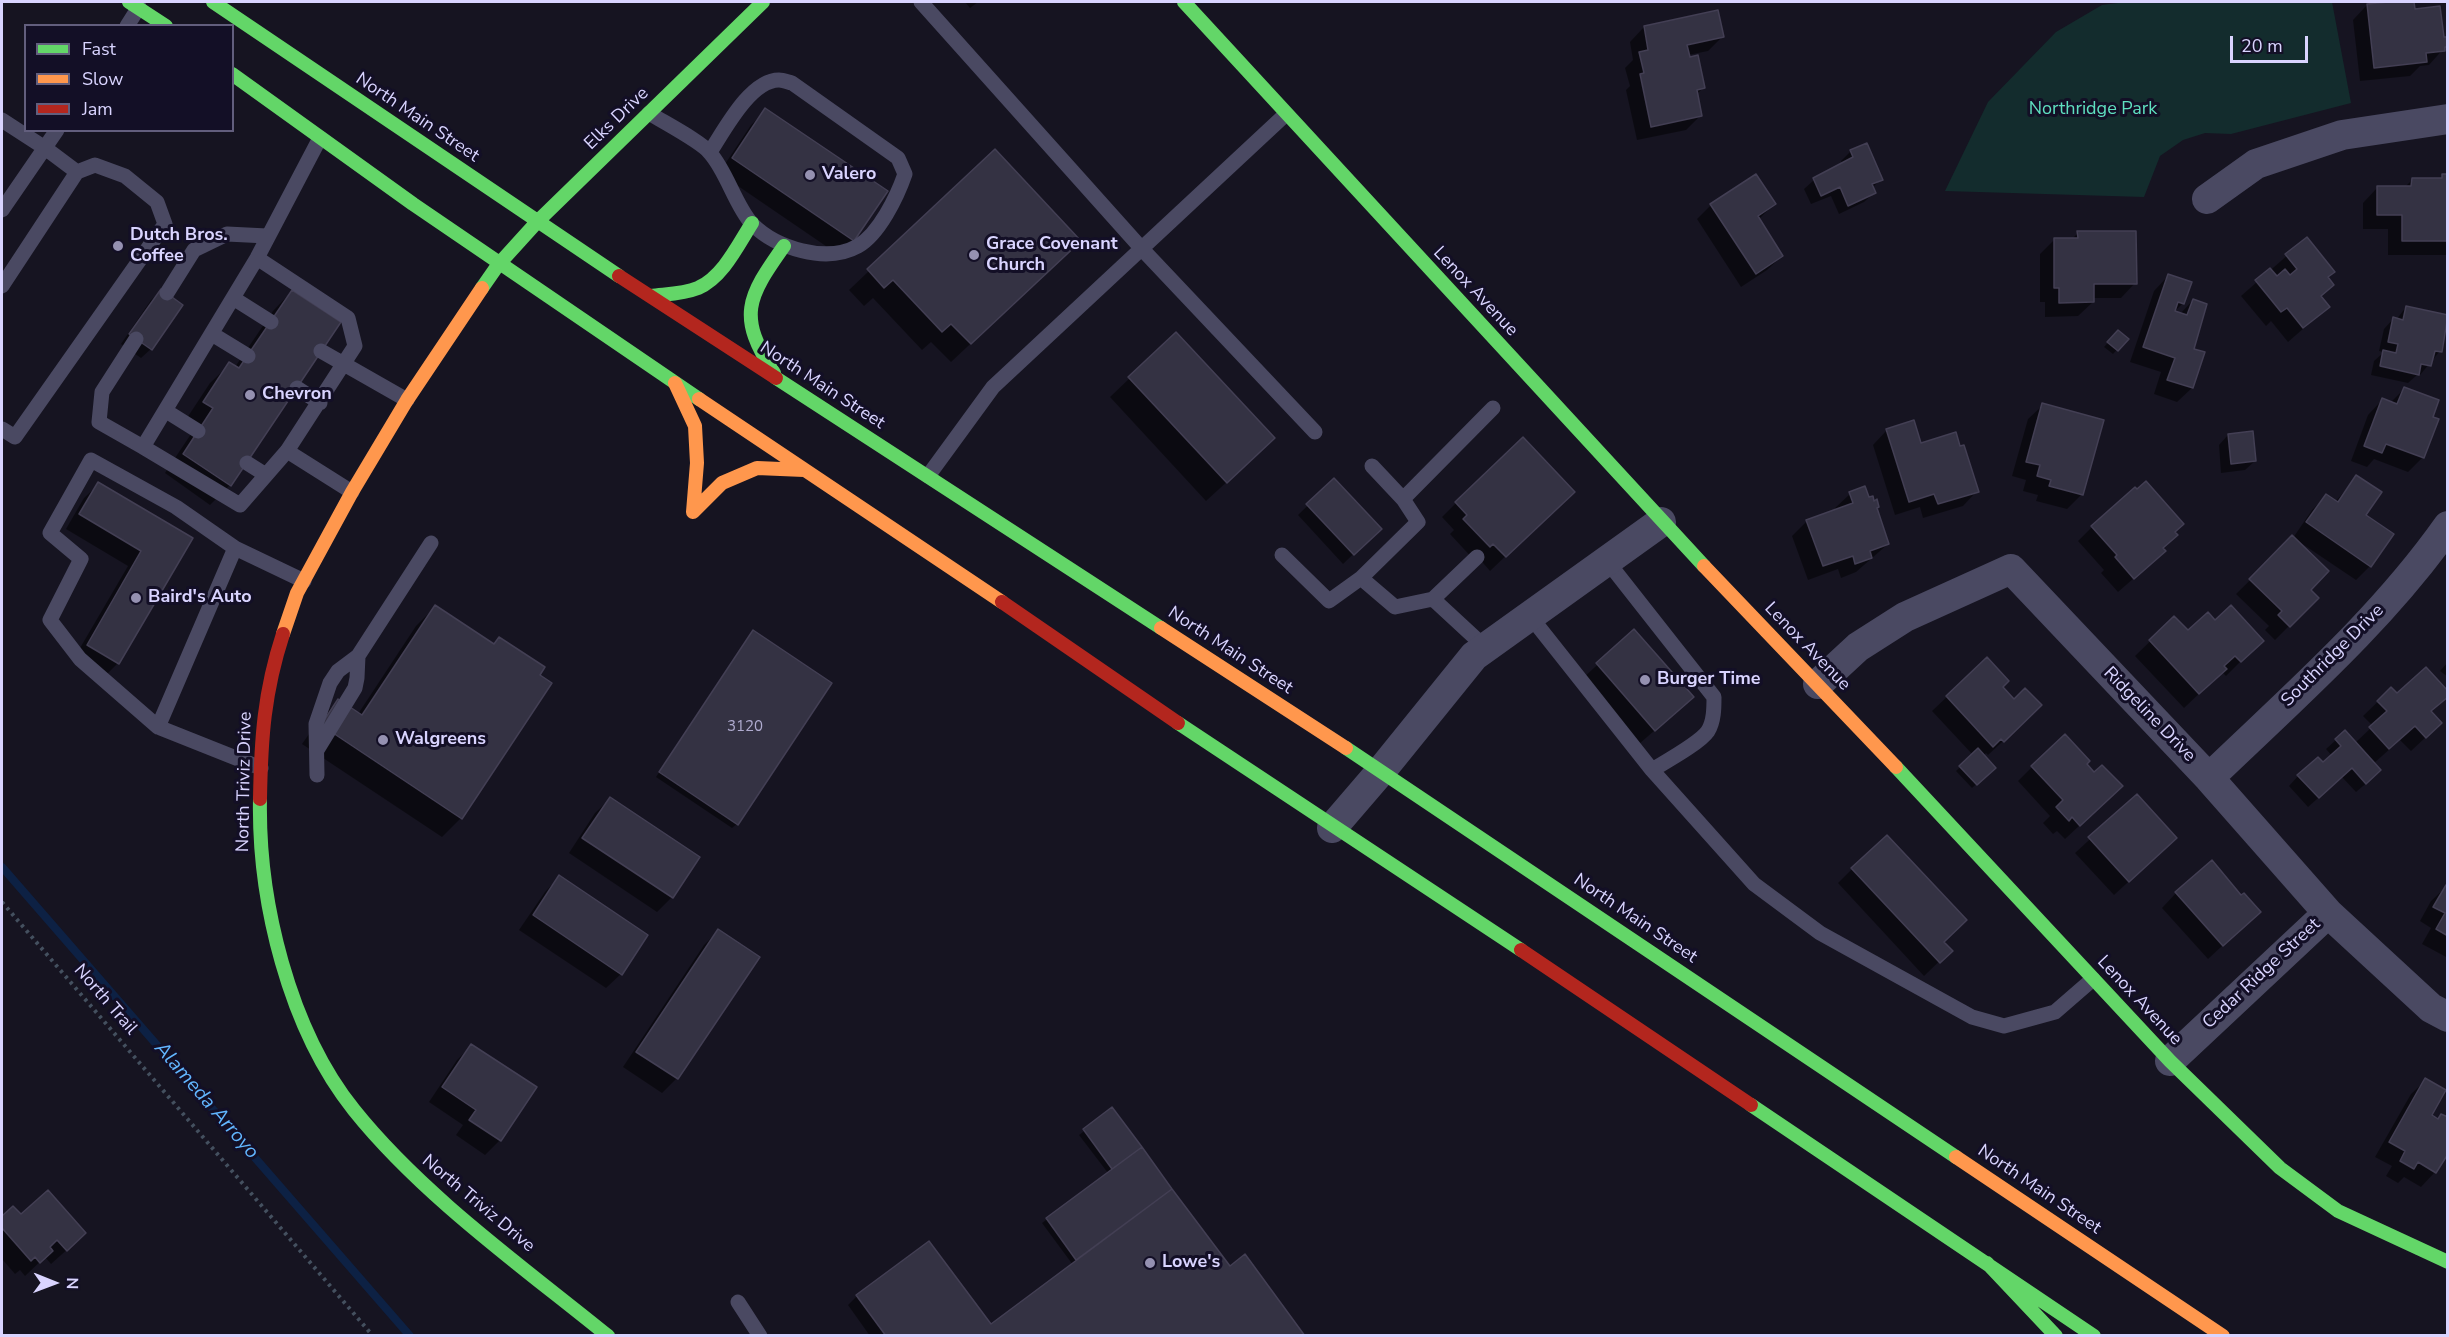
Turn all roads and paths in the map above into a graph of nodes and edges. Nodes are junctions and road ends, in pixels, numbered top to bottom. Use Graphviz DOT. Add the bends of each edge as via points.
graph roads {
  1 [pos="216,2"];
  2 [pos="763,2"];
  3 [pos="921,2"];
  4 [pos="1184,2"];
  5 [pos="134,4"];
  6 [pos="128,24"];
  7 [pos="163,24"];
  8 [pos="234,75"];
  9 [pos="649,113"];
  10 [pos="1286,114"];
  11 [pos="2448,118"];
  12 [pos="2,120"];
  13 [pos="56,132"];
  14 [pos="320,138"];
  15 [pos="45,148"];
  16 [pos="710,152"];
  17 [pos="77,172"];
  18 [pos="2207,199"];
  19 [pos="2,210"];
  20 [pos="537,222"];
  21 [pos="752,223"];
  22 [pos="267,236"];
  23 [pos="784,246"];
  24 [pos="1142,249"];
  25 [pos="257,258"];
  26 [pos="498,265"];
  27 [pos="2,286"];
  28 [pos="167,293"];
  29 [pos="651,296"];
  30 [pos="233,298"];
  31 [pos="271,322"];
  32 [pos="212,333"];
  33 [pos="136,339"];
  34 [pos="321,351"];
  35 [pos="248,356"];
  36 [pos="343,365"];
  37 [pos="779,379"];
  38 [pos="675,383"];
  39 [pos="297,388"];
  40 [pos="407,400"];
  41 [pos="320,403"];
  42 [pos="1494,408"];
  43 [pos="166,411"];
  44 [pos="2,429"];
  45 [pos="198,431"];
  46 [pos="1315,432"];
  47 [pos="143,447"];
  48 [pos="288,451"];
  49 [pos="247,463"];
  50 [pos="1372,466"];
  51 [pos="804,470"];
  52 [pos="266,475"];
  53 [pos="928,476"];
  54 [pos="351,492"];
  55 [pos="1403,499"];
  56 [pos="1661,522"];
  57 [pos="2448,526"];
  58 [pos="432,543"];
  59 [pos="235,548"];
  60 [pos="1282,555"];
  61 [pos="1477,557"];
  62 [pos="1607,561"];
  63 [pos="1361,578"];
  64 [pos="304,580"];
  65 [pos="1433,599"];
  66 [pos="1530,616"];
  67 [pos="1486,648"];
  68 [pos="358,656"];
  69 [pos="1818,684"];
  70 [pos="158,727"];
  71 [pos="317,750"];
  72 [pos="261,768"];
  73 [pos="1652,770"];
  74 [pos="1381,771"];
  75 [pos="317,775"];
  76 [pos="2209,778"];
  77 [pos="1332,828"];
  78 [pos="2,902"];
  79 [pos="2328,913"];
  80 [pos="2093,979"];
  81 [pos="2448,1017"];
  82 [pos="2170,1061"];
  83 [pos="2448,1262"];
  84 [pos="1987,1263"];
  85 [pos="738,1302"];
  86 [pos="373,1335"];
  87 [pos="608,1335"];
  88 [pos="760,1335"];
  89 [pos="2056,1335"];
  90 [pos="2094,1335"];
  91 [pos="2223,1335"];
  1 -- 20 [label="main road, North Main Street"];
  2 -- 9 [label="main road, Elks Drive"];
  3 -- 24 [label="lane"];
  4 -- 10 [label="main road, Lenox Avenue"];
  5 -- 6 [label="lane"];
  5 -- 7 [label="main road"];
  8 -- 14 [label="main road"];
  9 -- 16 [label="lane"];
  9 -- 20 [label="main road, Elks Drive"];
  10 -- 24 [label="lane"];
  10 -- 56 [label="main road, Lenox Avenue"];
  11 -- 18 [label="street" via="2342,135 2256,164"];
  12 -- 15 [label="lane"];
  13 -- 15 [label="lane"];
  14 -- 22 [label="lane"];
  14 -- 26 [label="main road"];
  15 -- 17 [label="lane"];
  15 -- 19 [label="lane"];
  16 -- 21 [label="lane"];
  16 -- 23 [label="lane" via="748,96 778,80 792,83 898,158 905,174 897,195 872,235 857,247 815,253"];
  17 -- 27 [label="lane"];
  17 -- 44 [label="lane" via="95,165 125,176 157,202 165,224 15,437"];
  20 -- 26 [label="main road, Elks Drive"];
  20 -- 29 [label="main road, North Main Street"];
  21 -- 23 [label="lane"];
  21 -- 29 [label="main road" via="729,260 702,286"];
  22 -- 25 [label="lane"];
  22 -- 28 [label="lane" via="227,234 195,250"];
  23 -- 37 [label="main road" via="757,283 749,303 751,330 758,351"];
  24 -- 46 [label="lane"];
  24 -- 53 [label="lane" via="993,387"];
  25 -- 30 [label="lane"];
  25 -- 36 [label="lane" via="348,318 354,346"];
  26 -- 38 [label="main road"];
  26 -- 40 [label="main road, North Triviz Drive"];
  29 -- 37 [label="main road, North Main Street"];
  30 -- 31 [label="lane"];
  30 -- 32 [label="lane"];
  32 -- 35 [label="lane"];
  32 -- 43 [label="lane"];
  33 -- 47 [label="lane" via="102,392 99,422"];
  34 -- 36 [label="lane"];
  36 -- 40 [label="lane"];
  36 -- 41 [label="lane"];
  37 -- 53 [label="main road, North Main Street"];
  38 -- 51 [label="main road"];
  38 -- 51 [label="main road" via="695,426 693,512 722,483 757,468"];
  39 -- 41 [label="lane"];
  40 -- 54 [label="main road, North Triviz Drive"];
  41 -- 48 [label="lane"];
  42 -- 55 [label="lane"];
  43 -- 45 [label="lane"];
  43 -- 47 [label="lane"];
  47 -- 52 [label="lane" via="240,505"];
  48 -- 52 [label="lane"];
  48 -- 54 [label="lane"];
  49 -- 52 [label="lane"];
  50 -- 55 [label="lane"];
  51 -- 77 [label="main road"];
  53 -- 74 [label="main road, North Main Street"];
  54 -- 64 [label="main road, North Triviz Drive"];
  55 -- 63 [label="lane" via="1418,522"];
  56 -- 62 [label="street"];
  56 -- 69 [label="main road, Lenox Avenue"];
  57 -- 76 [label="street, Southridge Drive" via="2368,625"];
  58 -- 68 [label="lane"];
  59 -- 64 [label="lane"];
  59 -- 70 [label="lane"];
  59 -- 70 [label="lane" via="176,507 91,460 50,532 81,559 50,620 80,659"];
  60 -- 63 [label="lane" via="1329,601"];
  61 -- 65 [label="lane"];
  62 -- 66 [label="street"];
  62 -- 73 [label="lane" via="1714,697 1708,732"];
  63 -- 65 [label="lane" via="1395,607"];
  64 -- 72 [label="main road, North Triviz Drive" via="273,664 261,731"];
  65 -- 67 [label="lane"];
  66 -- 67 [label="street"];
  66 -- 73 [label="lane"];
  67 -- 74 [label="street" via="1474,656"];
  68 -- 71 [label="lane" via="355,688"];
  68 -- 71 [label="lane" via="338,671 324,697 316,724"];
  69 -- 76 [label="street, Ridgeline Drive" via="1858,647 1905,616 2010,569"];
  69 -- 80 [label="main road, Lenox Avenue"];
  70 -- 72 [label="lane"];
  71 -- 75 [label="lane"];
  72 -- 87 [label="main road, North Triviz Drive" via="259,841 267,899 281,960 302,1018 329,1074 384,1145 437,1196"];
  73 -- 80 [label="lane" via="1754,884 1820,933 1972,1017 2004,1026 2055,1012"];
  74 -- 77 [label="street"];
  74 -- 91 [label="main road, North Main Street"];
  76 -- 79 [label="street, Ridgeline Drive"];
  77 -- 84 [label="main road" via="1405,872"];
  78 -- 86 [label="path, North Trail"];
  79 -- 81 [label="street, Ridgeline Drive" via="2431,1008"];
  79 -- 82 [label="street, Cedar Ridge Street"];
  80 -- 82 [label="main road, Lenox Avenue"];
  82 -- 83 [label="main road, Lenox Avenue" via="2280,1168 2338,1211"];
  84 -- 89 [label="main road"];
  84 -- 90 [label="main road"];
  85 -- 88 [label="lane"];
}
